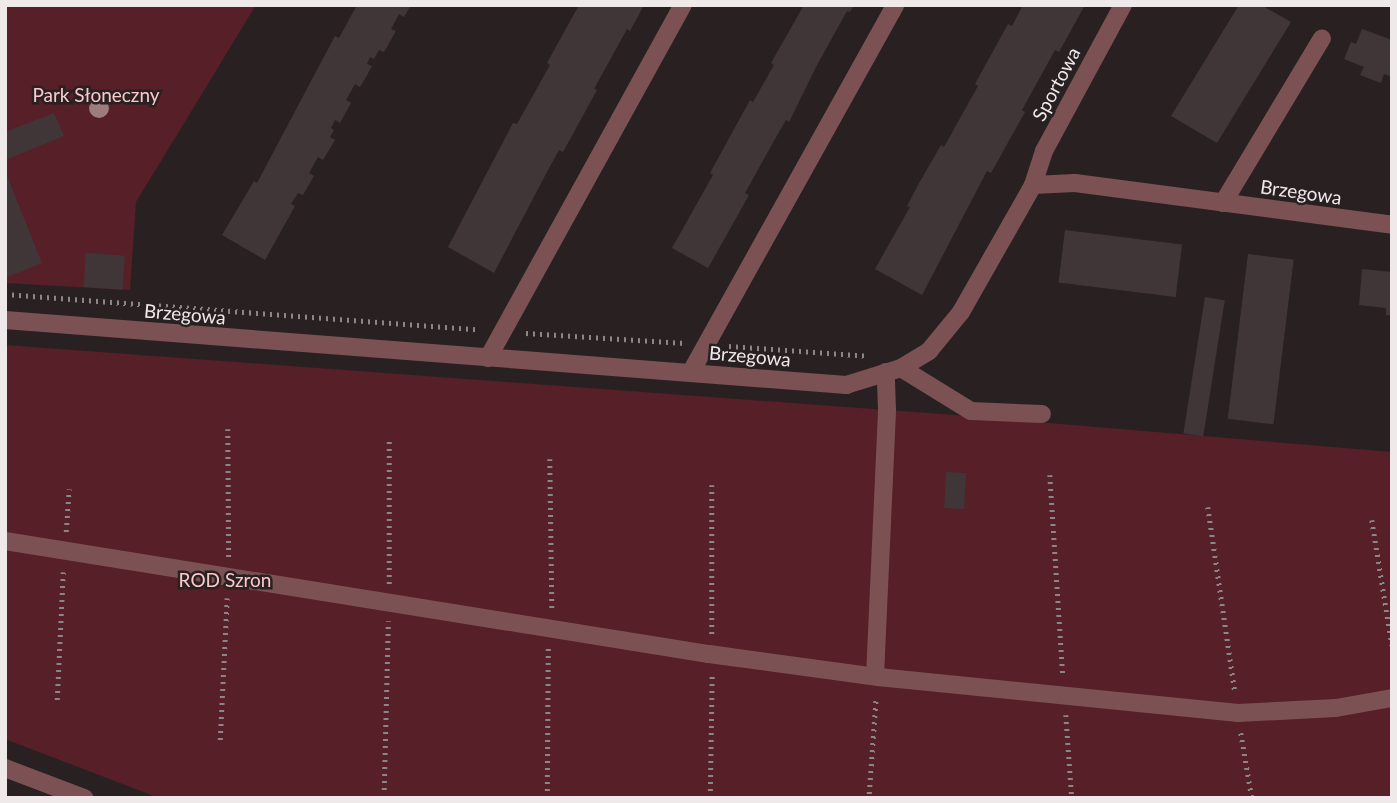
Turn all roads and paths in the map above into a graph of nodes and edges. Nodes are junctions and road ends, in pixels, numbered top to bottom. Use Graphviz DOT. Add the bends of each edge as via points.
graph roads {
  1 [pos="683,5"];
  2 [pos="895,5"];
  3 [pos="1123,5"];
  4 [pos="1322,38"];
  5 [pos="1033,185"];
  6 [pos="1223,203"];
  7 [pos="1392,225"];
  8 [pos="5,293"];
  9 [pos="5,320"];
  10 [pos="502,331"];
  11 [pos="706,345"];
  12 [pos="488,358"];
  13 [pos="893,370"];
  14 [pos="691,372"];
  15 [pos="1042,414"];
  16 [pos="228,429"];
  17 [pos="389,441"];
  18 [pos="550,458"];
  19 [pos="1050,475"];
  20 [pos="712,485"];
  21 [pos="69,489"];
  22 [pos="1208,507"];
  23 [pos="1372,520"];
  24 [pos="5,541"];
  25 [pos="64,551"];
  26 [pos="229,578"];
  27 [pos="388,602"];
  28 [pos="550,627"];
  29 [pos="1392,645"];
  30 [pos="712,654"];
  31 [pos="876,677"];
  32 [pos="1065,696"];
  33 [pos="1392,698"];
  34 [pos="57,700"];
  35 [pos="1238,713"];
  36 [pos="220,740"];
  37 [pos="5,768"];
  38 [pos="384,790"];
  39 [pos="869,794"];
  40 [pos="84,798"];
  41 [pos="547,798"];
  42 [pos="710,798"];
  43 [pos="1072,798"];
  44 [pos="1252,798"];
  1 -- 10 [label="street"];
  2 -- 11 [label="street"];
  3 -- 5 [label="street, Sportowa" via="1044,151"];
  4 -- 6 [label="street"];
  5 -- 6 [label="street, Brzegowa" via="1075,183"];
  5 -- 13 [label="street, Brzegowa" via="961,312 929,351"];
  6 -- 7 [label="street, Brzegowa"];
  8 -- 10 [label="path"];
  9 -- 12 [label="street, Brzegowa"];
  10 -- 11 [label="path"];
  10 -- 12 [label="street"];
  11 -- 13 [label="path" via="888,357"];
  11 -- 14 [label="street"];
  12 -- 14 [label="street, Brzegowa"];
  13 -- 14 [label="street, Brzegowa" via="846,385"];
  13 -- 15 [label="street" via="971,411"];
  13 -- 31 [label="street" via="887,410"];
  16 -- 26 [label="path"];
  17 -- 27 [label="path"];
  18 -- 28 [label="path"];
  19 -- 32 [label="path"];
  20 -- 30 [label="path"];
  21 -- 25 [label="path"];
  22 -- 35 [label="path"];
  23 -- 29 [label="path"];
  24 -- 25 [label="street"];
  25 -- 26 [label="street"];
  25 -- 34 [label="path"];
  26 -- 27 [label="street"];
  26 -- 36 [label="path"];
  27 -- 28 [label="street"];
  27 -- 38 [label="path"];
  28 -- 30 [label="street"];
  28 -- 41 [label="path"];
  30 -- 31 [label="street"];
  30 -- 42 [label="path"];
  31 -- 32 [label="street"];
  31 -- 39 [label="path"];
  32 -- 35 [label="street"];
  32 -- 43 [label="path"];
  33 -- 35 [label="street" via="1336,708"];
  35 -- 44 [label="path"];
  37 -- 40 [label="street"];
}
